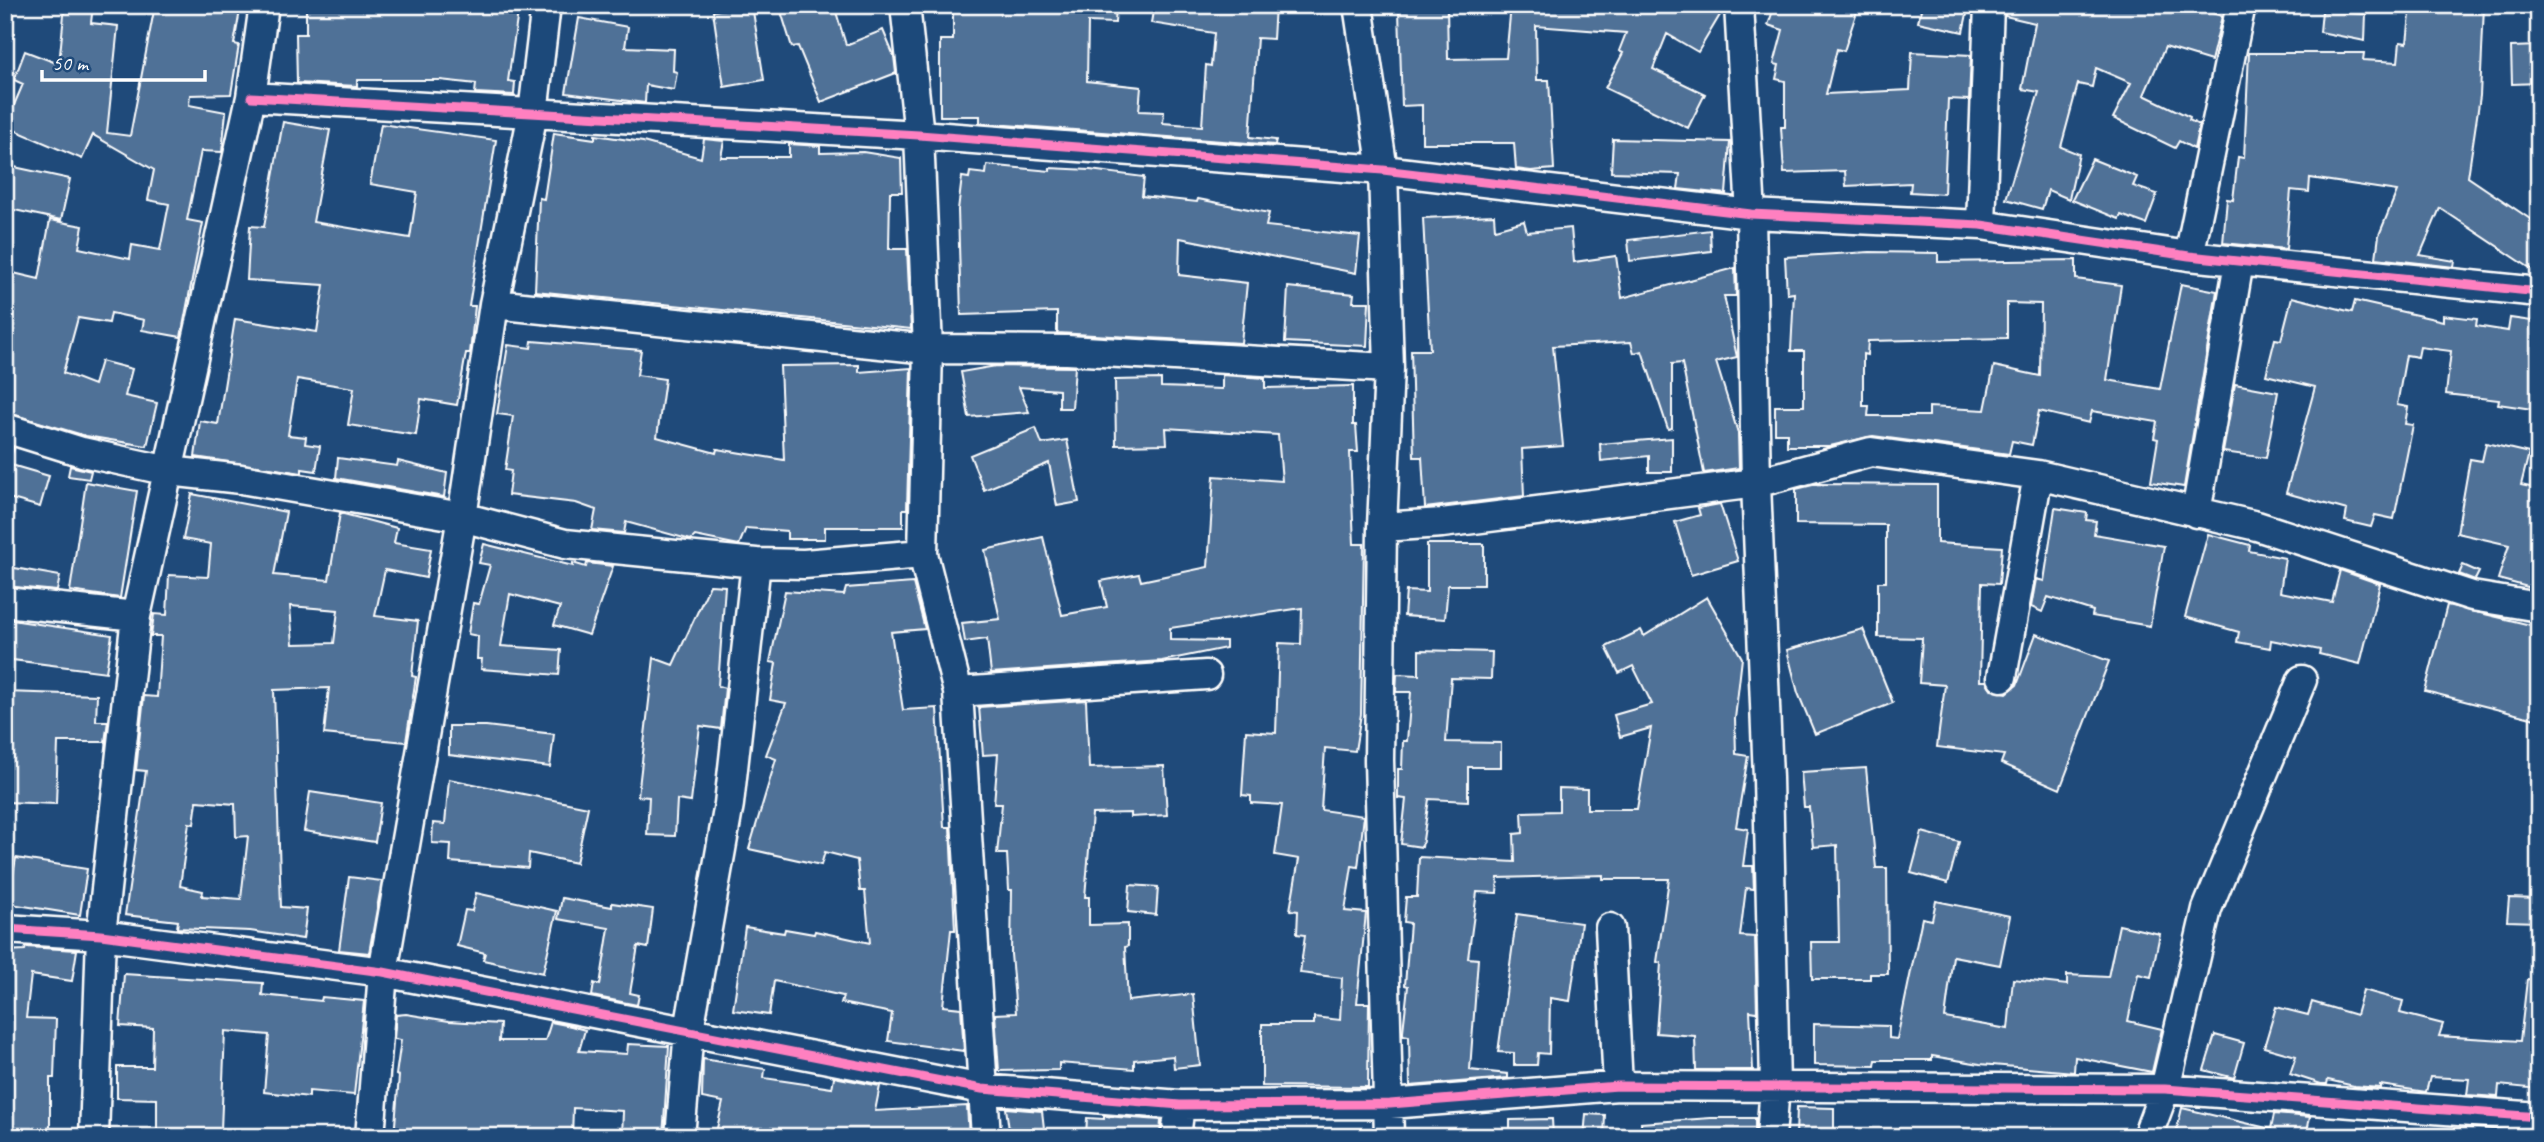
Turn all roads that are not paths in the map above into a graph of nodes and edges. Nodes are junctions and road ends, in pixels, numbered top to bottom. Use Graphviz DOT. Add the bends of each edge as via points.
graph roads {
  1 [pos="264,5"];
  2 [pos="546,5"];
  3 [pos="905,5"];
  4 [pos="1358,5"];
  5 [pos="1739,5"];
  6 [pos="1989,5"];
  7 [pos="2241,5"];
  8 [pos="251,97"];
  9 [pos="533,113"];
  10 [pos="919,135"];
  11 [pos="1383,170"];
  12 [pos="1751,214"];
  13 [pos="1981,225"];
  14 [pos="2189,256"];
  15 [pos="2239,262"];
  16 [pos="2539,292"];
  17 [pos="494,304"];
  18 [pos="928,349"];
  19 [pos="1389,368"];
  20 [pos="5,428"];
  21 [pos="169,471"];
  22 [pos="2038,475"];
  23 [pos="1756,483"];
  24 [pos="2196,513"];
  25 [pos="462,517"];
  26 [pos="1382,527"];
  27 [pos="923,554"];
  28 [pos="756,563"];
  29 [pos="5,602"];
  30 [pos="2539,607"];
  31 [pos="136,616"];
  32 [pos="1206,675"];
  33 [pos="2002,677"];
  34 [pos="2302,680"];
  35 [pos="958,692"];
  36 [pos="1610,928"];
  37 [pos="5,929"];
  38 [pos="101,935"];
  39 [pos="383,972"];
  40 [pos="689,1030"];
  41 [pos="1618,1086"];
  42 [pos="1775,1086"];
  43 [pos="982,1089"];
  44 [pos="2165,1089"];
  45 [pos="1390,1104"];
  46 [pos="1180,1105"];
  47 [pos="2539,1117"];
  48 [pos="94,1137"];
  49 [pos="370,1137"];
  50 [pos="680,1137"];
  51 [pos="986,1137"];
  52 [pos="1177,1137"];
  53 [pos="1389,1137"];
  54 [pos="1771,1137"];
  55 [pos="2147,1137"];
  1 -- 8 [label="street"];
  2 -- 9 [label="street"];
  3 -- 10 [label="street"];
  4 -- 11 [label="street"];
  5 -- 12 [label="street"];
  6 -- 13 [label="street"];
  7 -- 14 [label="street"];
  8 -- 9 [label="street"];
  8 -- 21 [label="street"];
  9 -- 10 [label="street"];
  9 -- 17 [label="street"];
  10 -- 11 [label="street"];
  10 -- 18 [label="street"];
  11 -- 12 [label="street"];
  11 -- 19 [label="street"];
  12 -- 13 [label="street"];
  12 -- 23 [label="street"];
  13 -- 14 [label="street"];
  14 -- 15 [label="street"];
  15 -- 16 [label="street"];
  15 -- 24 [label="street"];
  17 -- 18 [label="street"];
  17 -- 25 [label="street"];
  18 -- 19 [label="street" via="1067,350"];
  18 -- 27 [label="street"];
  19 -- 26 [label="street"];
  20 -- 21 [label="street" via="82,452"];
  21 -- 25 [label="street"];
  21 -- 31 [label="street"];
  22 -- 23 [label="street" via="1871,452"];
  22 -- 24 [label="street"];
  22 -- 33 [label="street"];
  23 -- 26 [label="street"];
  23 -- 42 [label="street"];
  24 -- 30 [label="street" via="2258,526 2472,596"];
  25 -- 28 [label="street" via="565,544"];
  25 -- 39 [label="street"];
  26 -- 45 [label="street" via="1379,760"];
  27 -- 28 [label="street" via="804,564"];
  27 -- 35 [label="street"];
  28 -- 40 [label="street" via="730,804"];
  29 -- 31 [label="street"];
  31 -- 38 [label="street"];
  32 -- 35 [label="street"];
  34 -- 44 [label="street" via="2207,909"];
  35 -- 43 [label="street"];
  36 -- 41 [label="street"];
  37 -- 38 [label="street"];
  38 -- 39 [label="street"];
  38 -- 48 [label="street"];
  39 -- 40 [label="street"];
  39 -- 49 [label="street"];
  40 -- 43 [label="street"];
  40 -- 50 [label="street"];
  41 -- 42 [label="street"];
  41 -- 45 [label="street"];
  42 -- 44 [label="street"];
  42 -- 54 [label="street"];
  43 -- 46 [label="street"];
  43 -- 51 [label="street"];
  44 -- 47 [label="street"];
  44 -- 55 [label="street"];
  45 -- 46 [label="street"];
  45 -- 53 [label="street"];
  46 -- 52 [label="street"];
}
